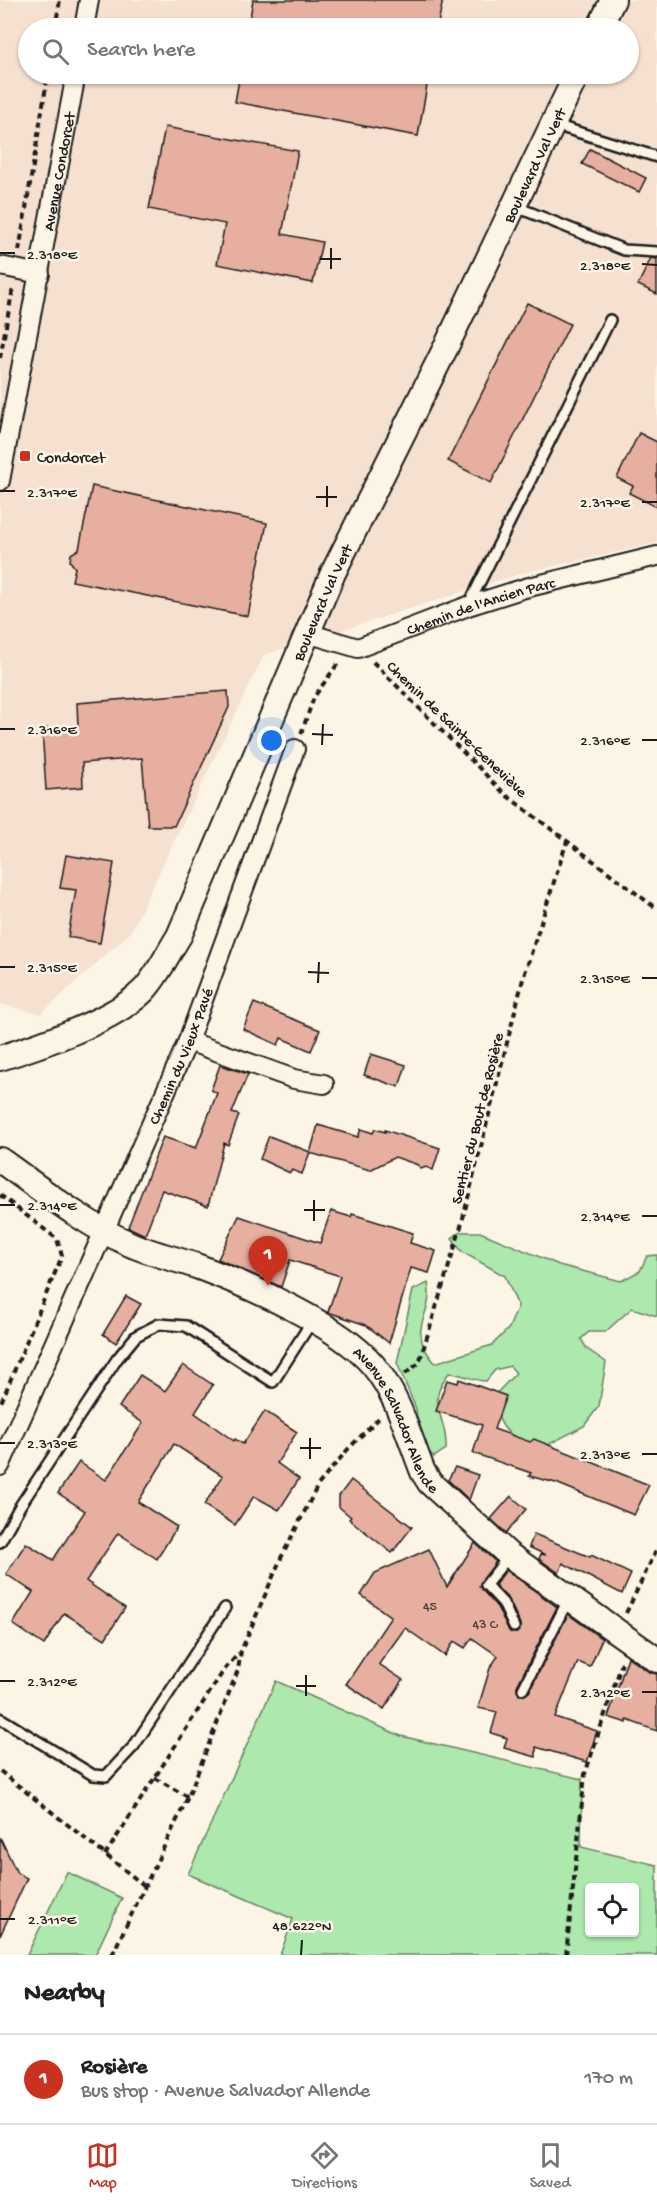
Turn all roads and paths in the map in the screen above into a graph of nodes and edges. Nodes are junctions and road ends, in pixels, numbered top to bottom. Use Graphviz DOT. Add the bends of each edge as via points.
graph roads {
  1 [pos="60,0"];
  2 [pos="89,0"];
  3 [pos="612,0"];
  4 [pos="57,18"];
  5 [pos="86,18"];
  6 [pos="604,18"];
  7 [pos="46,84"];
  8 [pos="74,84"];
  9 [pos="572,84"];
  10 [pos="553,124"];
  11 [pos="657,157"];
  12 [pos="514,206"];
  13 [pos="657,252"];
  14 [pos="8,267"];
  15 [pos="40,274"];
  16 [pos="610,320"];
  17 [pos="0,358"];
  18 [pos="0,481"];
  19 [pos="657,556"];
  20 [pos="468,606"];
  21 [pos="307,633"];
  22 [pos="358,648"];
  23 [pos="295,749"];
  24 [pos="567,841"];
  25 [pos="657,909"];
  26 [pos="188,1041"];
  27 [pos="0,1058"];
  28 [pos="324,1084"];
  29 [pos="0,1161"];
  30 [pos="0,1195"];
  31 [pos="103,1231"];
  32 [pos="312,1321"];
  33 [pos="392,1397"];
  34 [pos="0,1405"];
  35 [pos="0,1466"];
  36 [pos="0,1542"];
  37 [pos="657,1549"];
  38 [pos="509,1555"];
  39 [pos="569,1599"];
  40 [pos="225,1608"];
  41 [pos="514,1627"];
  42 [pos="622,1637"];
  43 [pos="241,1651"];
  44 [pos="657,1660"];
  45 [pos="523,1689"];
  46 [pos="0,1718"];
  47 [pos="0,1771"];
  48 [pos="155,1778"];
  49 [pos="188,1797"];
  50 [pos="105,1855"];
  51 [pos="146,1887"];
  52 [pos="112,1955"];
  53 [pos="566,1955"];
  1 -- 4 [label="path"];
  2 -- 5 [label="street"];
  3 -- 6 [label="street"];
  7 -- 14 [label="path"];
  8 -- 15 [label="street, Avenue Condorcet"];
  9 -- 10 [label="street, Boulevard Val Vert"];
  10 -- 11 [label="lane"];
  10 -- 12 [label="street, Boulevard Val Vert"];
  12 -- 13 [label="lane" via="624,250"];
  12 -- 21 [label="street, Boulevard Val Vert"];
  14 -- 15 [label="street"];
  14 -- 17 [label="path"];
  15 -- 18 [label="street, Avenue Condorcet"];
  16 -- 20 [label="lane"];
  19 -- 20 [label="street, Chemin de l'Ancien Parc" via="587,571"];
  20 -- 22 [label="street, Chemin de l'Ancien Parc"];
  21 -- 22 [label="street"];
  21 -- 27 [label="street, Boulevard Val Vert" via="179,936 143,991 110,1014 36,1048"];
  22 -- 23 [label="path" via="324,680"];
  22 -- 24 [label="path, Chemin de Sainte-Geneviève" via="506,795"];
  23 -- 26 [label="street, Chemin du Vieux Pavé"];
  24 -- 25 [label="path, Chemin de Sainte-Geneviève"];
  24 -- 33 [label="path, Sentier du Bout de Rosière" via="523,979 460,1230 419,1363"];
  26 -- 28 [label="street" via="294,1079"];
  26 -- 31 [label="street, Chemin du Vieux Pavé"];
  29 -- 31 [label="street, Avenue Salvador Allende"];
  30 -- 34 [label="path" via="57,1239 62,1256"];
  31 -- 32 [label="street, Avenue Salvador Allende" via="134,1246 200,1267"];
  31 -- 35 [label="street, Chemin du Vieux Pavé"];
  32 -- 33 [label="street, Avenue Salvador Allende" via="355,1347 373,1365"];
  32 -- 36 [label="lane" via="273,1382 186,1326 159,1324 136,1336 117,1359"];
  33 -- 38 [label="street, Avenue Salvador Allende" via="430,1483"];
  33 -- 43 [label="path, Sentier du Bout de Rosière" via="318,1485"];
  37 -- 42 [label="path"];
  38 -- 39 [label="street, Avenue Salvador Allende"];
  38 -- 41 [label="lane" via="486,1585 503,1603"];
  39 -- 42 [label="street, Avenue Salvador Allende"];
  39 -- 45 [label="lane"];
  40 -- 46 [label="lane" via="134,1746 106,1776 93,1775"];
  42 -- 44 [label="street, Avenue Salvador Allende"];
  42 -- 53 [label="path" via="585,1774"];
  43 -- 48 [label="path" via="224,1670"];
  43 -- 49 [label="path" via="238,1671"];
  47 -- 50 [label="path"];
  48 -- 49 [label="path"];
  48 -- 50 [label="path"];
  49 -- 51 [label="path"];
  50 -- 51 [label="path"];
  51 -- 52 [label="path"];
}
